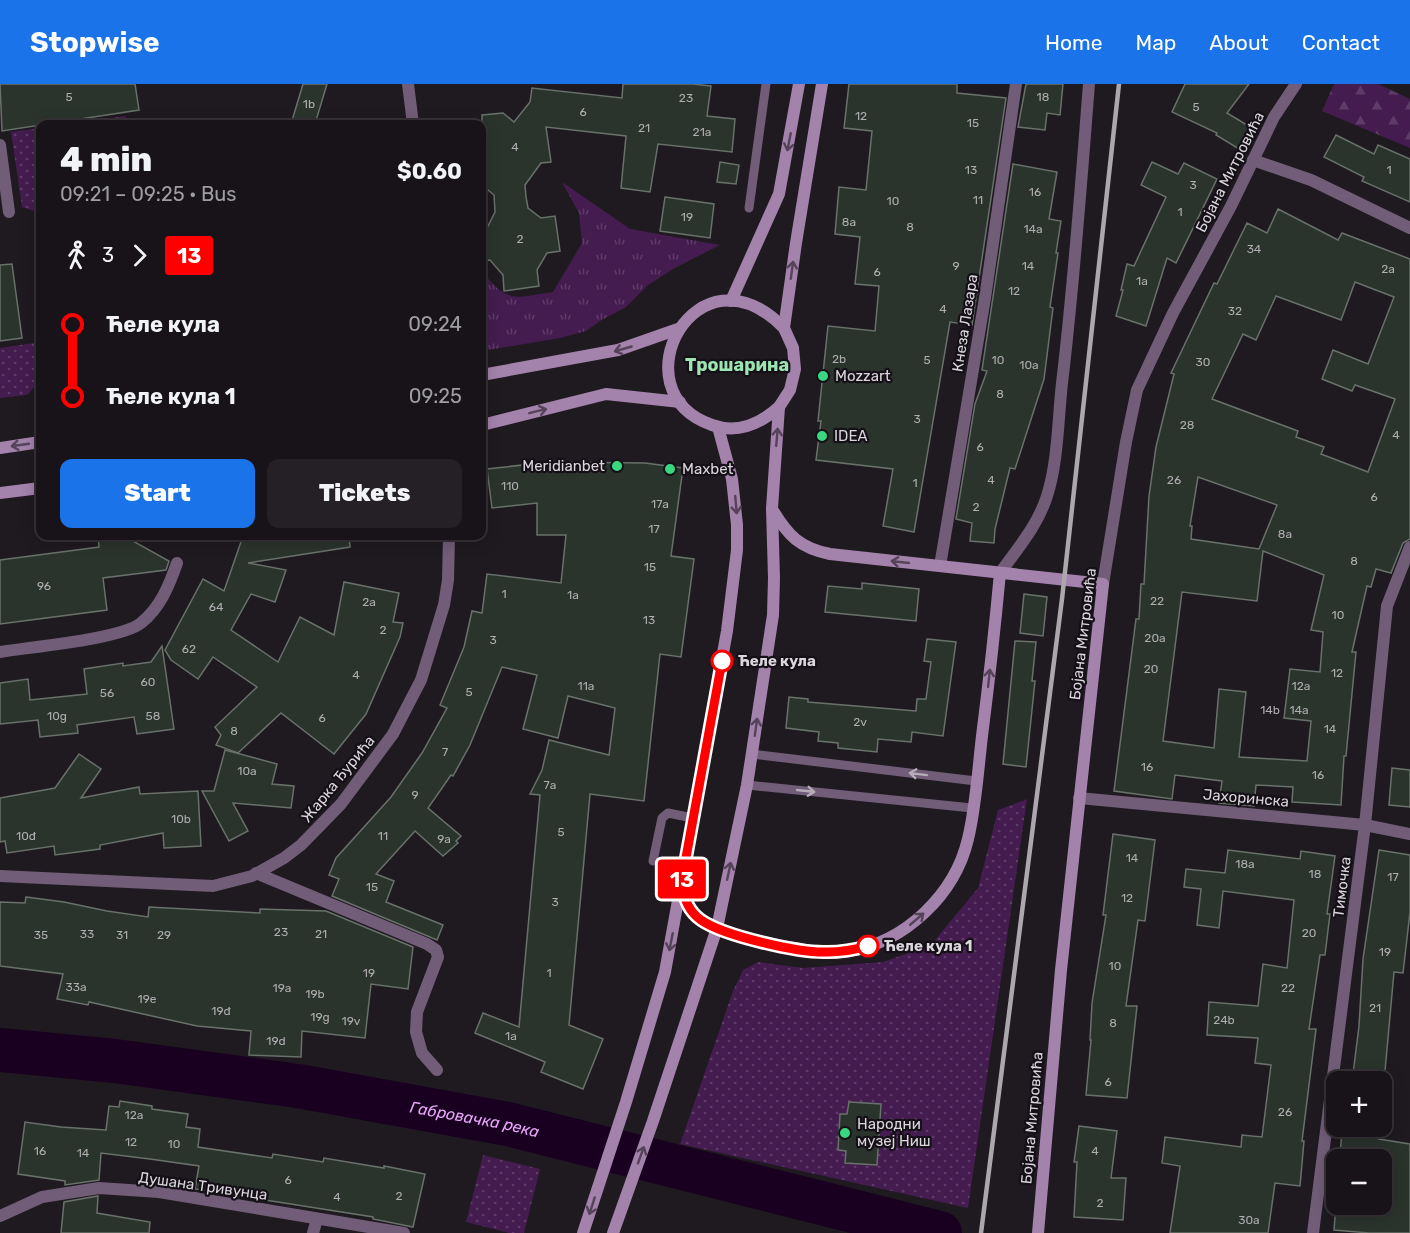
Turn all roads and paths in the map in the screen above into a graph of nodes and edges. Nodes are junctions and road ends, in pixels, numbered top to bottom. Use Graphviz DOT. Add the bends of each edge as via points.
graph roads {
  1 [pos="408,84"];
  2 [pos="766,84"];
  3 [pos="799,84"];
  4 [pos="822,84"];
  5 [pos="1016,84"];
  6 [pos="1089,84"];
  7 [pos="1296,84"];
  8 [pos="412,120"];
  9 [pos="0,145"];
  10 [pos="1253,160"];
  11 [pos="749,208"];
  12 [pos="9,212"];
  13 [pos="1410,228"];
  14 [pos="731,301"];
  15 [pos="784,328"];
  16 [pos="678,330"];
  17 [pos="486,374"];
  18 [pos="680,402"];
  19 [pos="779,407"];
  20 [pos="486,424"];
  21 [pos="718,427"];
  22 [pos="36,443"];
  23 [pos="0,448"];
  24 [pos="36,488"];
  25 [pos="0,493"];
  26 [pos="772,508"];
  27 [pos="449,540"];
  28 [pos="1410,548"];
  29 [pos="177,564"];
  30 [pos="940,566"];
  31 [pos="1000,573"];
  32 [pos="1103,584"];
  33 [pos="0,651"];
  34 [pos="752,754"];
  35 [pos="976,781"];
  36 [pos="747,785"];
  37 [pos="1079,798"];
  38 [pos="972,808"];
  39 [pos="693,818"];
  40 [pos="1365,825"];
  41 [pos="1410,834"];
  42 [pos="653,861"];
  43 [pos="256,873"];
  44 [pos="0,876"];
  45 [pos="681,885"];
  46 [pos="717,928"];
  47 [pos="437,1070"];
  48 [pos="0,1216"];
  49 [pos="317,1219"];
  50 [pos="1039,1230"];
  51 [pos="313,1233"];
  52 [pos="404,1233"];
  53 [pos="583,1233"];
  54 [pos="614,1233"];
  55 [pos="1313,1233"];
  1 -- 8 [label="street"];
  2 -- 11 [label="lane"];
  3 -- 14 [label="main road, one-way" via="779,194"];
  15 -- 4 [label="main road, one-way"];
  5 -- 30 [label="street, Кнеза Лазара"];
  6 -- 31 [label="street" via="1052,474 1040,514"];
  7 -- 10 [label="street, Бојана Митровића"];
  9 -- 12 [label="street"];
  10 -- 13 [label="street" via="1311,180"];
  10 -- 32 [label="street, Бојана Митровића" via="1137,390"];
  14 -- 15 [label="main road" via="752,304"];
  14 -- 16 [label="main road" via="710,304 692,314"];
  15 -- 19 [label="main road" via="793,348 795,369 790,390"];
  16 -- 17 [label="main road, one-way" via="591,357"];
  16 -- 18 [label="main road" via="670,347 668,366 671,385"];
  20 -- 18 [label="main road, one-way" via="606,394"];
  18 -- 21 [label="main road" via="697,418"];
  19 -- 21 [label="main road" via="751,426"];
  26 -- 19 [label="main road, one-way"];
  21 -- 39 [label="main road, one-way" via="736,500 737,550 727,632"];
  22 -- 23 [label="main road, one-way"];
  24 -- 25 [label="main road"];
  30 -- 26 [label="main road, one-way" via="813,550 783,528"];
  34 -- 26 [label="main road, one-way" via="773,615"];
  27 -- 43 [label="street, Жарка Ђурића" via="444,605 421,680 398,726 317,830 284,858"];
  28 -- 40 [label="street, Тимочка" via="1387,606"];
  29 -- 33 [label="street" via="156,608 140,624 121,633"];
  30 -- 31 [label="main road"];
  31 -- 32 [label="main road"];
  35 -- 31 [label="main road, one-way"];
  32 -- 37 [label="main road, Бојана Митровића"];
  35 -- 34 [label="lane, one-way"];
  34 -- 36 [label="main road"];
  35 -- 38 [label="main road"];
  36 -- 38 [label="lane, one-way"];
  46 -- 36 [label="main road, one-way"];
  37 -- 40 [label="street, Јахоринска"];
  37 -- 50 [label="main road, Бојана Митровића"];
  46 -- 38 [label="main road, one-way" via="752,940 824,952 850,951 886,940 937,901 957,871 968,840"];
  39 -- 42 [label="lane" via="668,813 662,818"];
  39 -- 45 [label="main road"];
  40 -- 41 [label="street, Јахоринска"];
  40 -- 55 [label="street, Тимочка"];
  43 -- 44 [label="street, Жарка Ђурића" via="213,886"];
  43 -- 47 [label="street" via="436,950 435,967 417,1012 416,1032 422,1053"];
  45 -- 46 [label="main road" via="687,906 700,920"];
  45 -- 53 [label="main road, one-way" via="665,972"];
  54 -- 46 [label="main road, one-way"];
  48 -- 49 [label="street, Душана Тривунца" via="42,1197 99,1188 159,1192"];
  49 -- 51 [label="street"];
  49 -- 52 [label="street, Душана Тривунца"];
}
